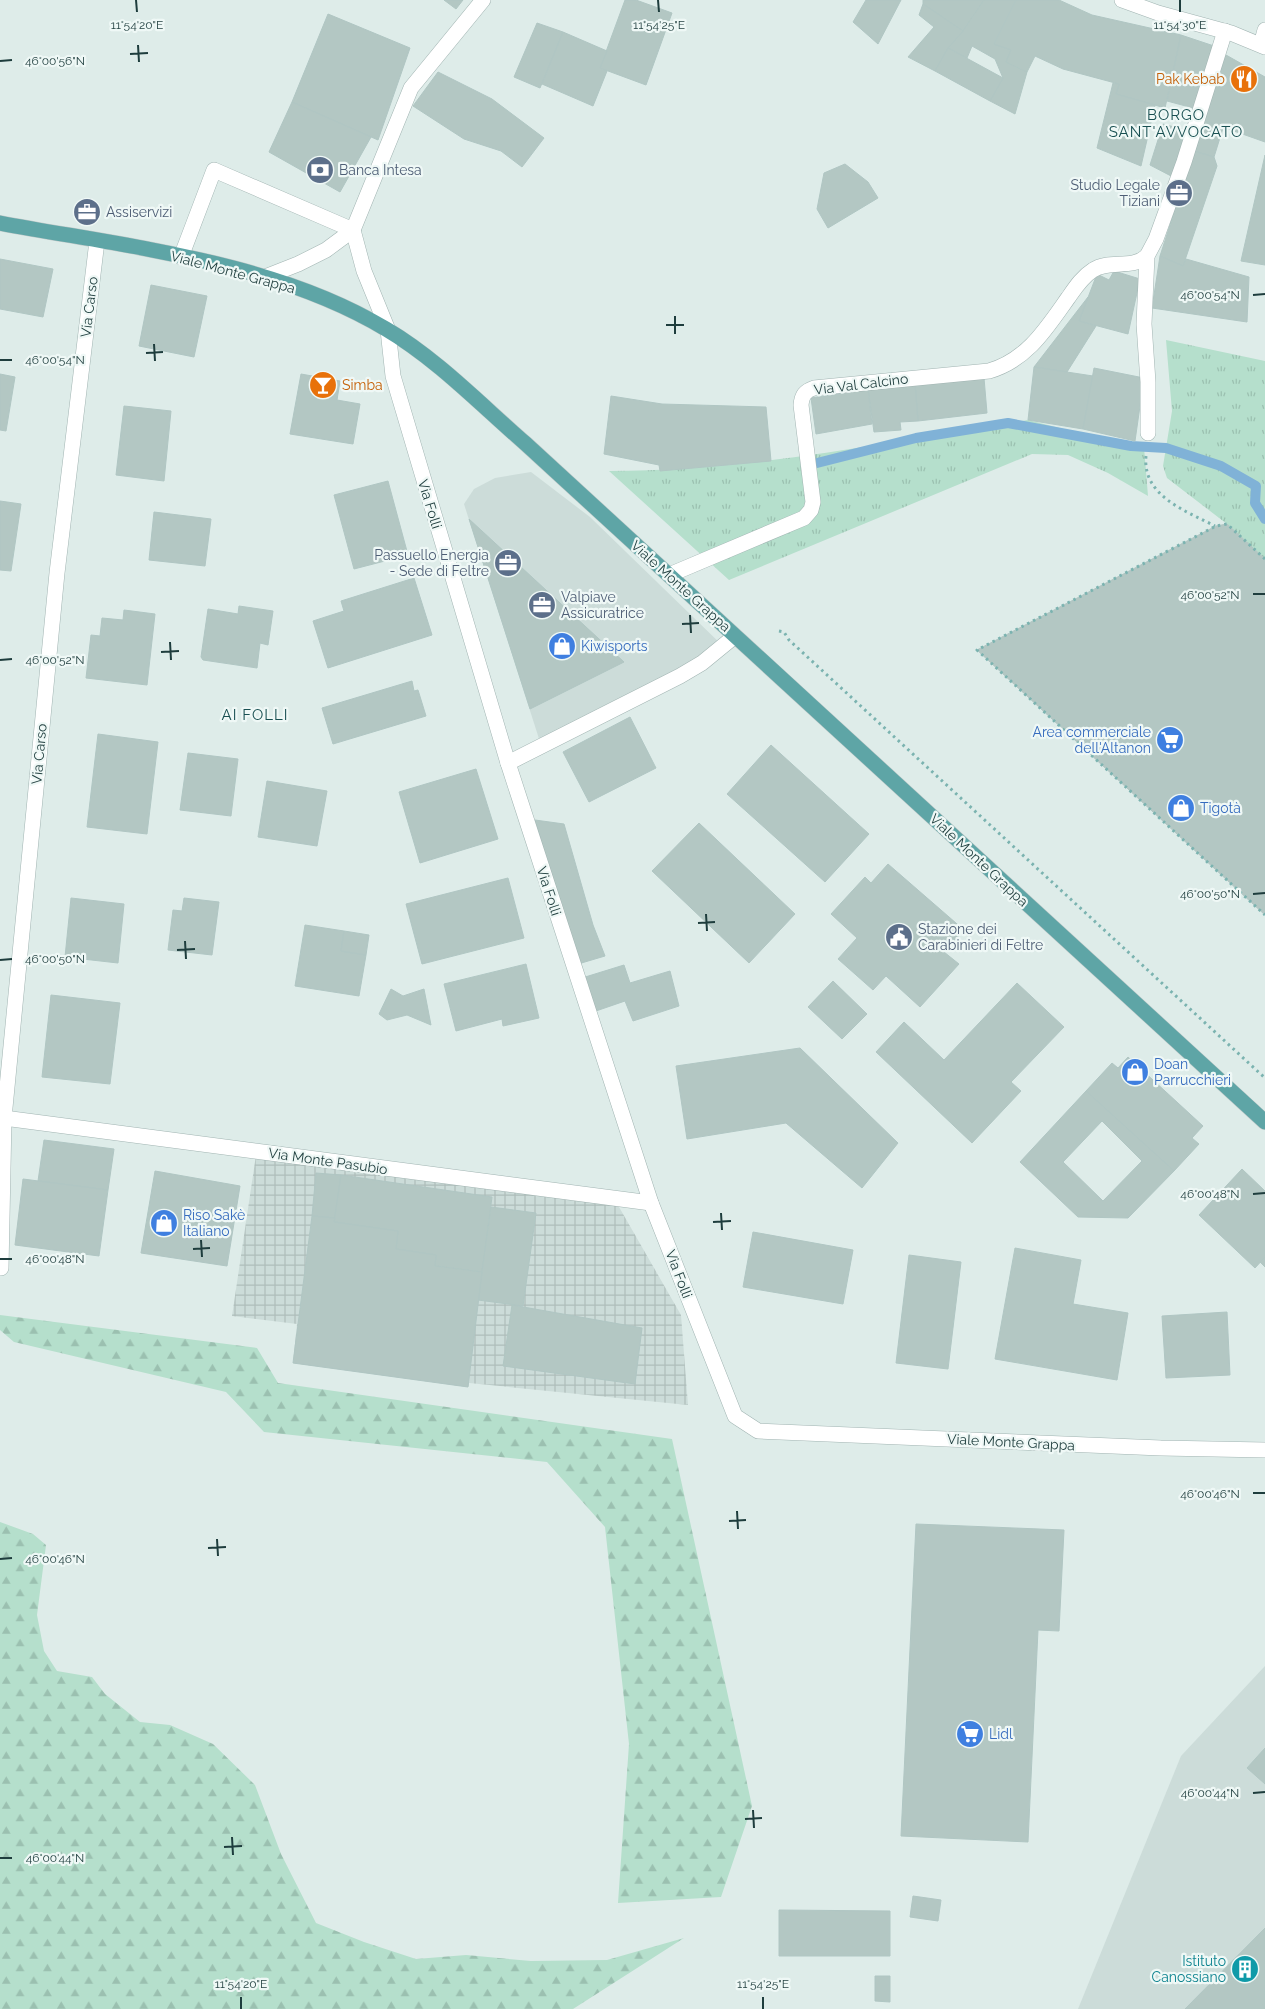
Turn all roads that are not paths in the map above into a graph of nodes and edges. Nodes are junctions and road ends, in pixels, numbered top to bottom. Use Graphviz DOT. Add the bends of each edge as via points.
graph roads {
  1 [pos="483,0"];
  2 [pos="1122,0"];
  3 [pos="1224,32"];
  4 [pos="1264,41"];
  5 [pos="0,223"];
  6 [pos="353,230"];
  7 [pos="97,241"];
  8 [pos="181,256"];
  9 [pos="1147,256"];
  10 [pos="265,277"];
  11 [pos="388,330"];
  12 [pos="1148,433"];
  13 [pos="669,575"];
  14 [pos="735,636"];
  15 [pos="508,762"];
  16 [pos="4,1118"];
  17 [pos="1265,1122"];
  18 [pos="651,1203"];
  19 [pos="1,1268"];
  20 [pos="758,1430"];
  21 [pos="1265,1450"];
  1 -- 6 [label="street" via="411,88"];
  2 -- 3 [label="street"];
  3 -- 4 [label="street"];
  3 -- 9 [label="street" via="1184,162"];
  5 -- 7 [label="main road, Viale Monte Grappa"];
  6 -- 8 [label="street" via="214,170"];
  6 -- 10 [label="street" via="326,250"];
  6 -- 11 [label="street, Via Folli" via="364,271"];
  7 -- 8 [label="main road, Viale Monte Grappa"];
  7 -- 16 [label="street, Via Carso" via="57,573"];
  8 -- 10 [label="main road, Viale Monte Grappa"];
  9 -- 12 [label="street" via="1144,324"];
  9 -- 13 [label="street, Via Val Calcino" via="1134,263 1094,268 1080,281 1041,337 1005,366 989,371 806,391 801,405 813,502 811,510 804,518"];
  10 -- 11 [label="main road, Viale Monte Grappa" via="357,312"];
  11 -- 13 [label="main road, Viale Monte Grappa" via="468,394"];
  11 -- 15 [label="street, Via Folli" via="394,376"];
  13 -- 14 [label="main road, Viale Monte Grappa"];
  14 -- 15 [label="street" via="680,676"];
  14 -- 17 [label="main road, Viale Monte Grappa"];
  15 -- 18 [label="street, Via Folli"];
  16 -- 18 [label="street, Via Monte Pasubio"];
  16 -- 19 [label="street, Via Carso"];
  18 -- 20 [label="street, Via Folli" via="735,1416"];
  20 -- 21 [label="street, Viale Monte Grappa"];
}
